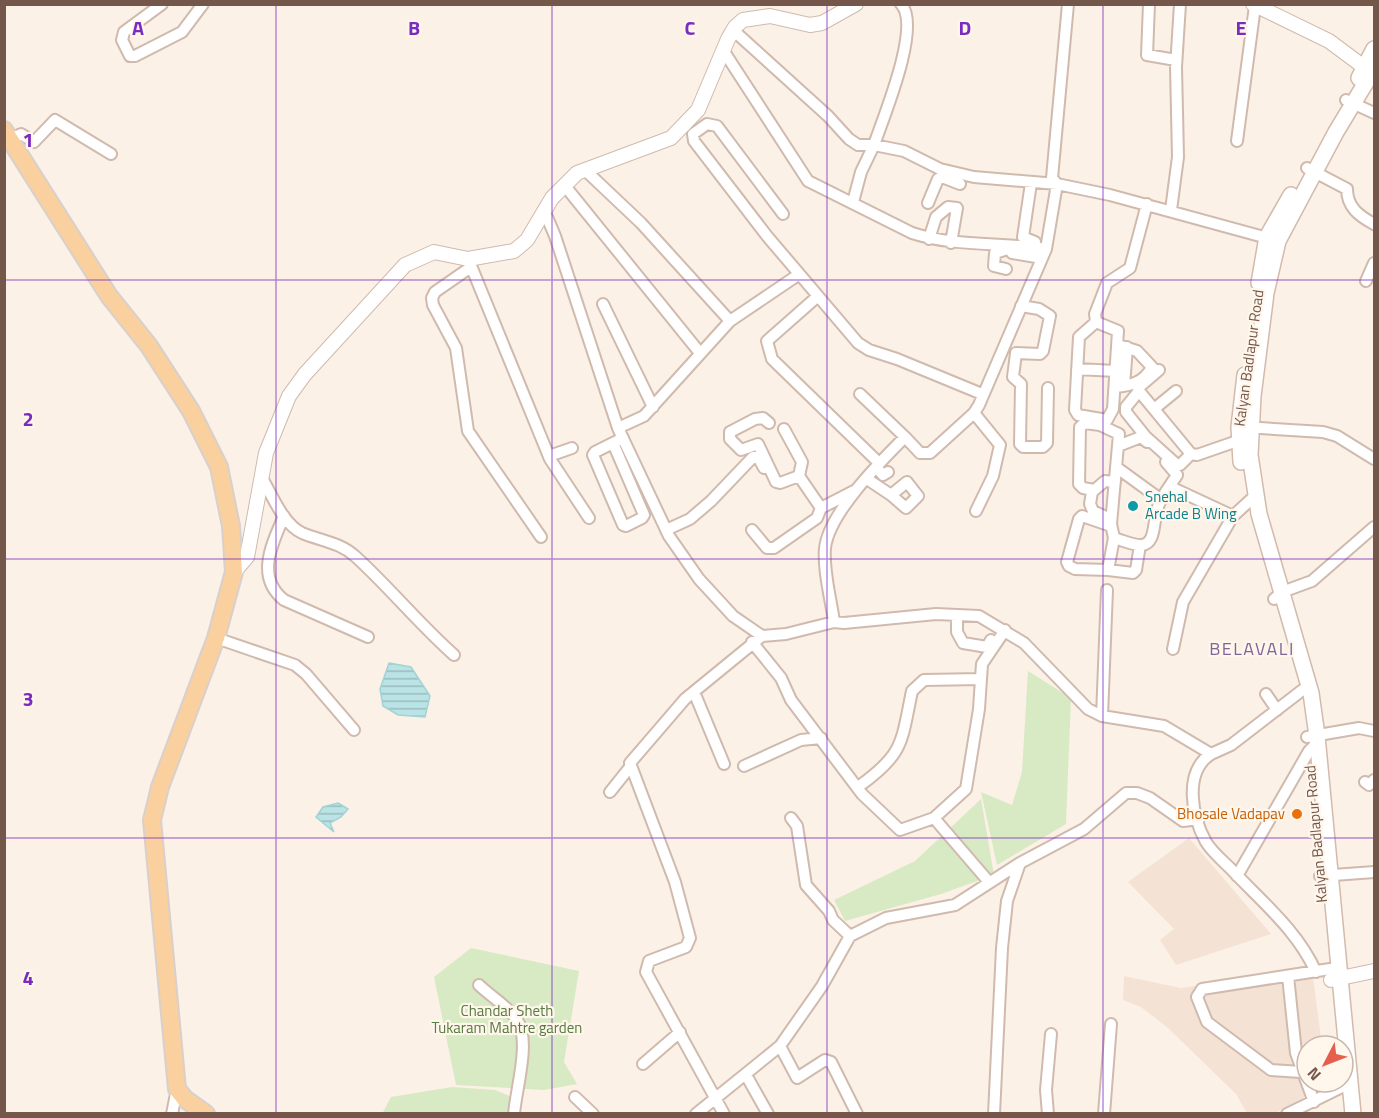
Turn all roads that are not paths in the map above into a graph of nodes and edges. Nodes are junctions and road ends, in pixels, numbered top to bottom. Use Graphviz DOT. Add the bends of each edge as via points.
graph roads {
  1 [pos="162,4"];
  2 [pos="856,4"];
  3 [pos="901,4"];
  4 [pos="1068,4"];
  5 [pos="1149,4"];
  6 [pos="1180,4"];
  7 [pos="1254,5"];
  8 [pos="196,7"];
  9 [pos="733,30"];
  10 [pos="1374,49"];
  11 [pos="723,50"];
  12 [pos="1176,60"];
  13 [pos="1370,70"];
  14 [pos="1349,102"];
  15 [pos="1374,113"];
  16 [pos="6,137"];
  17 [pos="1237,141"];
  18 [pos="874,145"];
  19 [pos="111,154"];
  20 [pos="585,170"];
  21 [pos="1310,171"];
  22 [pos="960,183"];
  23 [pos="1031,183"];
  24 [pos="1057,184"];
  25 [pos="565,186"];
  26 [pos="853,202"];
  27 [pos="928,203"];
  28 [pos="1147,204"];
  29 [pos="544,210"];
  30 [pos="1171,210"];
  31 [pos="783,214"];
  32 [pos="1374,224"];
  33 [pos="929,239"];
  34 [pos="1273,239"];
  35 [pos="951,243"];
  36 [pos="1014,249"];
  37 [pos="1045,250"];
  38 [pos="469,263"];
  39 [pos="1374,263"];
  40 [pos="1006,269"];
  41 [pos="798,275"];
  42 [pos="1365,281"];
  43 [pos="818,296"];
  44 [pos="603,304"];
  45 [pos="1021,306"];
  46 [pos="730,321"];
  47 [pos="1096,322"];
  48 [pos="1002,346"];
  49 [pos="1122,346"];
  50 [pos="700,353"];
  51 [pos="1016,353"];
  52 [pos="1077,369"];
  53 [pos="1159,370"];
  54 [pos="992,371"];
  55 [pos="1116,371"];
  56 [pos="1013,377"];
  57 [pos="1119,387"];
  58 [pos="1048,388"];
  59 [pos="1139,391"];
  60 [pos="860,393"];
  61 [pos="982,394"];
  62 [pos="653,407"];
  63 [pos="974,413"];
  64 [pos="769,423"];
  65 [pos="1167,425"];
  66 [pos="784,429"];
  67 [pos="1245,433"];
  68 [pos="618,436"];
  69 [pos="905,437"];
  70 [pos="1151,441"];
  71 [pos="1118,446"];
  72 [pos="572,448"];
  73 [pos="1191,454"];
  74 [pos="549,456"];
  75 [pos="1374,459"];
  76 [pos="878,465"];
  77 [pos="1116,467"];
  78 [pos="888,472"];
  79 [pos="799,476"];
  80 [pos="262,478"];
  81 [pos="867,479"];
  82 [pos="773,482"];
  83 [pos="1115,482"];
  84 [pos="854,490"];
  85 [pos="1094,490"];
  86 [pos="891,495"];
  87 [pos="1162,496"];
  88 [pos="1252,498"];
  89 [pos="821,508"];
  90 [pos="976,511"];
  91 [pos="285,516"];
  92 [pos="1233,516"];
  93 [pos="589,518"];
  94 [pos="1111,522"];
  95 [pos="1374,527"];
  96 [pos="666,530"];
  97 [pos="752,530"];
  98 [pos="541,537"];
  99 [pos="1114,538"];
  100 [pos="1140,545"];
  101 [pos="1108,570"];
  102 [pos="234,572"];
  103 [pos="1107,590"];
  104 [pos="1278,596"];
  105 [pos="957,615"];
  106 [pos="834,622"];
  107 [pos="1003,629"];
  108 [pos="762,636"];
  109 [pos="216,638"];
  110 [pos="368,638"];
  111 [pos="752,642"];
  112 [pos="1173,649"];
  113 [pos="454,655"];
  114 [pos="981,679"];
  115 [pos="1305,689"];
  116 [pos="694,692"];
  117 [pos="1266,694"];
  118 [pos="1278,710"];
  119 [pos="1102,716"];
  120 [pos="354,730"];
  121 [pos="1374,731"];
  122 [pos="821,738"];
  123 [pos="1313,741"];
  124 [pos="1211,753"];
  125 [pos="724,764"];
  126 [pos="744,766"];
  127 [pos="630,767"];
  128 [pos="858,787"];
  129 [pos="610,792"];
  130 [pos="791,818"];
  131 [pos="934,818"];
  132 [pos="1199,819"];
  133 [pos="1020,863"];
  134 [pos="1374,872"];
  135 [pos="1237,876"];
  136 [pos="1325,876"];
  137 [pos="989,882"];
  138 [pos="850,936"];
  139 [pos="1374,970"];
  140 [pos="1329,975"];
  141 [pos="1288,976"];
  142 [pos="479,985"];
  143 [pos="1111,1024"];
  144 [pos="680,1032"];
  145 [pos="1051,1034"];
  146 [pos="1336,1034"];
  147 [pos="1337,1034"];
  148 [pos="1295,1043"];
  149 [pos="780,1046"];
  150 [pos="643,1064"];
  151 [pos="1295,1072"];
  152 [pos="746,1075"];
  153 [pos="177,1089"];
  154 [pos="1311,1094"];
  155 [pos="1327,1094"];
  156 [pos="1344,1094"];
  157 [pos="1347,1094"];
  158 [pos="575,1097"];
  159 [pos="716,1097"];
  160 [pos="1314,1102"];
  161 [pos="172,1113"];
  162 [pos="206,1113"];
  163 [pos="514,1113"];
  164 [pos="593,1113"];
  165 [pos="696,1113"];
  166 [pos="724,1113"];
  167 [pos="768,1113"];
  168 [pos="857,1113"];
  169 [pos="994,1113"];
  170 [pos="1048,1113"];
  171 [pos="1104,1113"];
  172 [pos="1287,1113"];
  173 [pos="1344,1113"];
  174 [pos="1353,1113"];
  1 -- 8 [label="street" via="124,33 122,40 130,56 182,32"];
  2 -- 9 [label="street" via="822,23 810,25 755,16 743,20"];
  3 -- 18 [label="street" via="909,20 901,65"];
  4 -- 24 [label="street" via="1052,178"];
  5 -- 12 [label="street" via="1147,55"];
  6 -- 12 [label="street"];
  7 -- 13 [label="street" via="1329,41"];
  7 -- 17 [label="street"];
  9 -- 11 [label="street"];
  9 -- 18 [label="street" via="849,139 858,145"];
  10 -- 13 [label="main road"];
  11 -- 20 [label="street" via="698,110 671,138"];
  11 -- 26 [label="street" via="803,175"];
  12 -- 30 [label="street" via="1178,157"];
  13 -- 14 [label="main road, Kalyan Badlapur Road"];
  14 -- 15 [label="street"];
  14 -- 21 [label="main road, Kalyan Badlapur Road"];
  16 -- 19 [label="street" via="21,134 34,142 55,120"];
  16 -- 102 [label="main road" via="109,296 149,346 191,411 219,467 231,526"];
  18 -- 22 [label="street" via="904,151"];
  18 -- 26 [label="street"];
  20 -- 25 [label="street"];
  20 -- 46 [label="street" via="641,223"];
  21 -- 32 [label="street" via="1347,189 1347,200 1354,210"];
  21 -- 34 [label="main road, Kalyan Badlapur Road"];
  22 -- 23 [label="street"];
  22 -- 27 [label="street" via="942,177"];
  23 -- 24 [label="street"];
  23 -- 37 [label="street" via="1023,237"];
  24 -- 28 [label="street"];
  24 -- 37 [label="street"];
  25 -- 29 [label="street"];
  25 -- 50 [label="street"];
  26 -- 33 [label="street"];
  28 -- 30 [label="street"];
  28 -- 47 [label="street" via="1130,268 1107,283 1095,314"];
  29 -- 38 [label="street" via="527,240 514,251"];
  29 -- 68 [label="street"];
  30 -- 34 [label="street"];
  31 -- 41 [label="street" via="717,126 707,124 693,134 694,141"];
  33 -- 35 [label="street"];
  33 -- 35 [label="street" via="936,217 948,207 957,208"];
  34 -- 67 [label="main road, Kalyan Badlapur Road"];
  35 -- 36 [label="street"];
  36 -- 37 [label="street"];
  36 -- 40 [label="street" via="995,253 994,266"];
  37 -- 45 [label="street"];
  38 -- 74 [label="street"];
  38 -- 80 [label="street" via="434,252 405,266 289,396 266,453"];
  38 -- 98 [label="street" via="435,292 433,305 456,348 468,431"];
  39 -- 42 [label="street"];
  41 -- 43 [label="street"];
  41 -- 46 [label="street"];
  43 -- 61 [label="street" via="868,350"];
  43 -- 76 [label="street" via="767,341 769,352"];
  44 -- 62 [label="street"];
  45 -- 48 [label="street"];
  45 -- 51 [label="street" via="1039,309 1050,316 1043,351"];
  46 -- 50 [label="street"];
  47 -- 49 [label="street" via="1116,328"];
  47 -- 52 [label="street" via="1079,337"];
  48 -- 51 [label="street"];
  48 -- 54 [label="street"];
  49 -- 55 [label="street"];
  49 -- 57 [label="street"];
  49 -- 57 [label="street" via="1137,351 1152,367 1138,383"];
  50 -- 62 [label="street"];
  51 -- 56 [label="street"];
  52 -- 55 [label="street"];
  52 -- 57 [label="street" via="1078,415 1107,420"];
  53 -- 59 [label="street"];
  54 -- 56 [label="street"];
  54 -- 61 [label="street"];
  55 -- 57 [label="street"];
  56 -- 58 [label="street" via="1021,384 1023,447 1044,447 1047,443"];
  59 -- 65 [label="street" via="1168,401"];
  59 -- 70 [label="street" via="1126,412"];
  60 -- 69 [label="street"];
  61 -- 63 [label="street"];
  62 -- 68 [label="street"];
  63 -- 69 [label="street" via="930,453 920,453"];
  63 -- 90 [label="street" via="1000,445 993,476"];
  64 -- 79 [label="street" via="763,418 755,419 730,432 730,439 741,450 758,444 776,482"];
  65 -- 70 [label="street"];
  65 -- 73 [label="street"];
  66 -- 79 [label="street" via="802,462"];
  67 -- 73 [label="street" via="1197,455"];
  67 -- 75 [label="street" via="1323,432 1337,436"];
  67 -- 88 [label="main road, Kalyan Badlapur Road"];
  68 -- 68 [label="street" via="593,455 626,526 644,515"];
  68 -- 96 [label="street"];
  69 -- 76 [label="street"];
  70 -- 73 [label="street" via="1176,464 1180,465"];
  71 -- 77 [label="street"];
  71 -- 85 [label="street" via="1119,434 1113,430 1085,423 1080,426 1079,484"];
  71 -- 87 [label="street" via="1141,437 1158,452 1177,475"];
  72 -- 74 [label="street"];
  74 -- 93 [label="street"];
  76 -- 78 [label="street" via="883,474"];
  76 -- 81 [label="street"];
  77 -- 83 [label="street"];
  77 -- 87 [label="street"];
  79 -- 89 [label="street"];
  80 -- 91 [label="street"];
  80 -- 102 [label="street" via="247,557"];
  81 -- 84 [label="street"];
  81 -- 86 [label="street"];
  82 -- 96 [label="street" via="758,457 753,457 690,519"];
  83 -- 85 [label="street" via="1105,481"];
  83 -- 94 [label="street"];
  84 -- 89 [label="street"];
  84 -- 106 [label="street" via="831,530 825,550"];
  85 -- 94 [label="street" via="1090,504 1093,511"];
  87 -- 92 [label="street" via="1181,490"];
  87 -- 100 [label="street" via="1153,538"];
  88 -- 92 [label="street"];
  88 -- 104 [label="main road, Kalyan Badlapur Road"];
  89 -- 97 [label="street" via="817,518 774,548 761,544"];
  91 -- 110 [label="street" via="270,550 268,582 275,593"];
  91 -- 113 [label="street" via="301,532 350,551"];
  92 -- 112 [label="street" via="1183,602"];
  94 -- 99 [label="street"];
  94 -- 101 [label="street" via="1082,516 1067,562 1075,569"];
  95 -- 104 [label="street" via="1311,580"];
  96 -- 108 [label="street" via="706,586 734,616"];
  99 -- 100 [label="street"];
  99 -- 101 [label="street"];
  100 -- 101 [label="street" via="1136,570"];
  102 -- 109 [label="main road"];
  103 -- 119 [label="street"];
  104 -- 115 [label="main road, Kalyan Badlapur Road"];
  105 -- 106 [label="street"];
  105 -- 107 [label="street" via="979,616"];
  105 -- 107 [label="street" via="957,632 963,643 987,647 995,631"];
  106 -- 108 [label="street"];
  107 -- 114 [label="street" via="982,664"];
  107 -- 119 [label="street" via="1024,643 1088,709"];
  108 -- 111 [label="street"];
  109 -- 120 [label="street" via="295,665"];
  109 -- 153 [label="main road" via="160,787 152,820"];
  111 -- 116 [label="street"];
  111 -- 122 [label="street"];
  114 -- 128 [label="street" via="924,680 917,686 912,691 896,755"];
  114 -- 131 [label="street" via="966,789"];
  115 -- 118 [label="street"];
  115 -- 123 [label="main road, Kalyan Badlapur Road"];
  116 -- 125 [label="street"];
  116 -- 127 [label="street" via="632,760"];
  117 -- 118 [label="street"];
  118 -- 124 [label="street" via="1231,746"];
  119 -- 124 [label="street" via="1164,726"];
  121 -- 123 [label="street" via="1359,728"];
  122 -- 126 [label="street" via="801,740"];
  122 -- 128 [label="street"];
  123 -- 135 [label="street"];
  123 -- 136 [label="main road, Kalyan Badlapur Road"];
  124 -- 132 [label="street" via="1193,776 1192,795"];
  127 -- 129 [label="street"];
  127 -- 144 [label="street" via="675,882 690,938 689,945 649,961 646,966"];
  128 -- 131 [label="street" via="900,830"];
  130 -- 138 [label="street" via="796,826 806,885"];
  131 -- 137 [label="street"];
  132 -- 133 [label="street" via="1183,821 1150,798 1126,793 1084,829"];
  132 -- 135 [label="street" via="1206,843"];
  133 -- 137 [label="street"];
  133 -- 169 [label="street" via="1007,901 1002,948"];
  134 -- 136 [label="street"];
  135 -- 140 [label="street"];
  136 -- 140 [label="main road, Kalyan Badlapur Road"];
  137 -- 138 [label="street" via="955,905 886,918"];
  138 -- 149 [label="street" via="822,987"];
  139 -- 140 [label="street"];
  140 -- 141 [label="street"];
  140 -- 146 [label="main road, Kalyan Badlapur Road"];
  140 -- 147 [label="main road"];
  141 -- 148 [label="street"];
  141 -- 151 [label="street" via="1202,989 1197,998 1207,1022 1271,1070"];
  142 -- 163 [label="street" via="521,1026 523,1046"];
  143 -- 171 [label="street"];
  144 -- 150 [label="street"];
  144 -- 159 [label="street"];
  145 -- 170 [label="street"];
  149 -- 152 [label="street"];
  149 -- 168 [label="street" via="797,1078 825,1060 831,1062"];
  152 -- 159 [label="street"];
  152 -- 167 [label="street"];
  153 -- 161 [label="street"];
  153 -- 162 [label="main road"];
  154 -- 160 [label="street"];
  155 -- 160 [label="street"];
  156 -- 173 [label="main road"];
  157 -- 174 [label="main road"];
  158 -- 164 [label="street"];
  159 -- 165 [label="street"];
  159 -- 166 [label="street"];
  160 -- 172 [label="street"];
}
